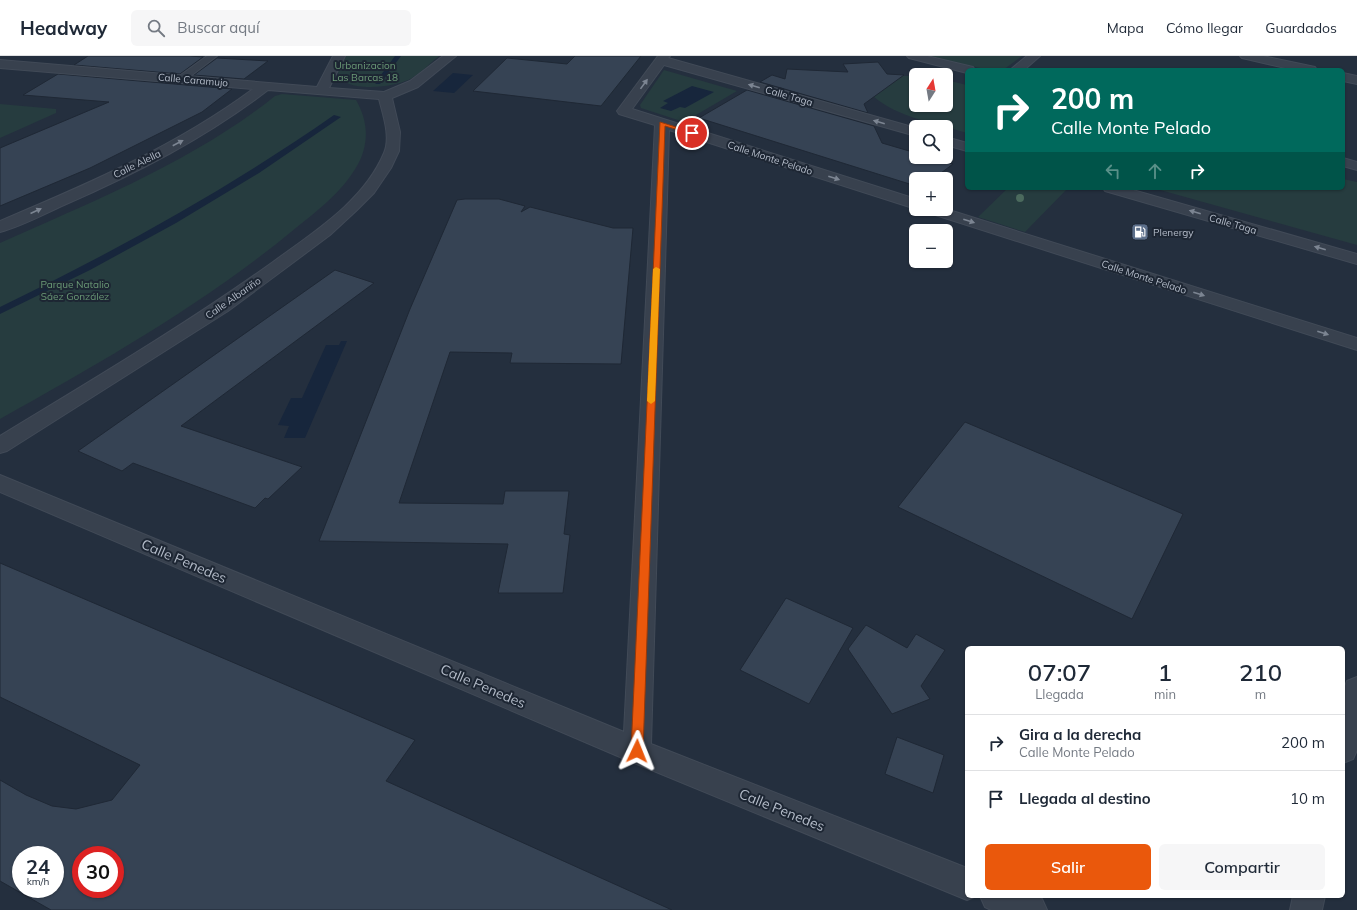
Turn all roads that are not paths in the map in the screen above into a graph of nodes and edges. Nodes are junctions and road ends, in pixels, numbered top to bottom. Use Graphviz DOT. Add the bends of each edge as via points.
graph roads {
  1 [pos="213,56"];
  2 [pos="339,56"];
  3 [pos="450,56"];
  4 [pos="913,56"];
  5 [pos="1034,56"];
  6 [pos="1246,56"];
  7 [pos="663,58"];
  8 [pos="0,64"];
  9 [pos="1019,68"];
  10 [pos="1302,68"];
  11 [pos="965,69"];
  12 [pos="1345,77"];
  13 [pos="181,79"];
  14 [pos="1357,80"];
  15 [pos="265,86"];
  16 [pos="322,90"];
  17 [pos="385,96"];
  18 [pos="662,123"];
  19 [pos="909,130"];
  20 [pos="953,143"];
  21 [pos="965,146"];
  22 [pos="1345,163"];
  23 [pos="1357,166"];
  24 [pos="1117,190"];
  25 [pos="909,202"];
  26 [pos="953,216"];
  27 [pos="0,227"];
  28 [pos="1357,259"];
  29 [pos="1357,344"];
  30 [pos="0,446"];
  31 [pos="0,483"];
  32 [pos="1357,689"];
  33 [pos="1345,741"];
  34 [pos="637,751"];
  35 [pos="965,883"];
  36 [pos="1001,898"];
  37 [pos="1309,898"];
  38 [pos="1031,910"];
  39 [pos="1306,910"];
  1 -- 13 [label="lane"];
  2 -- 16 [label="street"];
  3 -- 17 [label="street" via="414,84"];
  4 -- 11 [label="street"];
  5 -- 9 [label="street"];
  6 -- 10 [label="street"];
  18 -- 7 [label="street, Calle Monte Pelado, one-way" via="624,111"];
  19 -- 7 [label="street, Calle Taga, one-way"];
  8 -- 13 [label="street, Calle Caramujo"];
  12 -- 14 [label="street"];
  13 -- 15 [label="street, Calle Caramujo"];
  15 -- 16 [label="street, Calle Caramujo"];
  27 -- 15 [label="street, Calle Alella, one-way" via="183,141"];
  16 -- 17 [label="street, Calle Caramujo"];
  17 -- 30 [label="street, Calle Albariño" via="393,132 392,151 369,190 352,208 324,232 222,307"];
  18 -- 25 [label="street, Calle Monte Pelado, one-way"];
  18 -- 34 [label="street"];
  20 -- 21 [label="street"];
  22 -- 23 [label="street"];
  28 -- 24 [label="street, Calle Taga, one-way"];
  26 -- 29 [label="street, Calle Monte Pelado, one-way"];
  31 -- 34 [label="street, Calle Penedes"];
  32 -- 33 [label="street"];
  34 -- 35 [label="street, Calle Penedes"];
  36 -- 38 [label="street"];
  37 -- 39 [label="street"];
}
